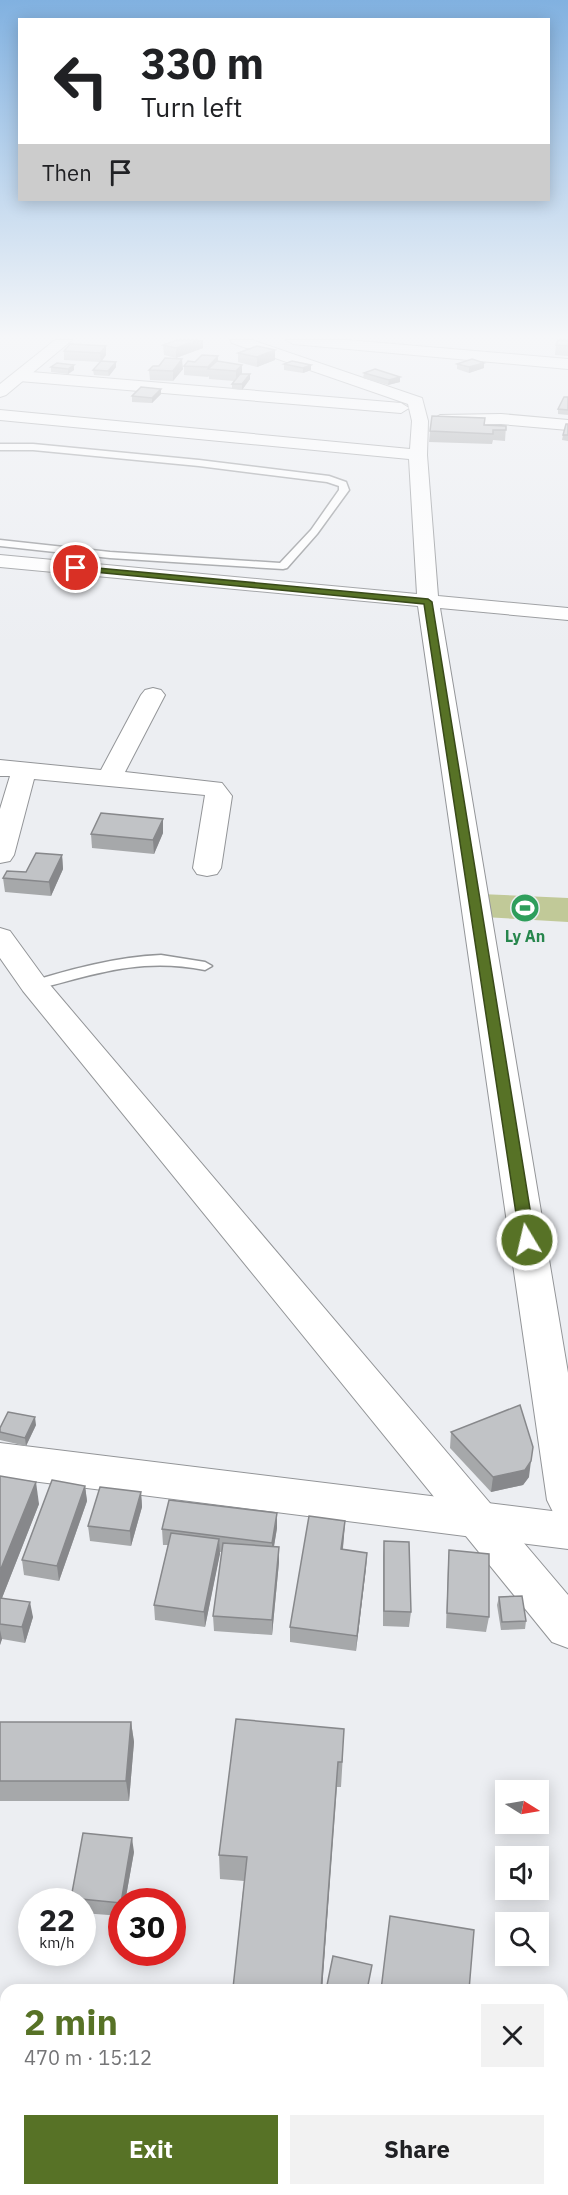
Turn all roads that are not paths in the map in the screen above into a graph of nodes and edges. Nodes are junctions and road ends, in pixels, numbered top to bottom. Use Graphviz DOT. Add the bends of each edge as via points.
graph roads {
  1 [pos="287,442"];
  2 [pos="418,442"];
  3 [pos="0,447"];
  4 [pos="418,455"];
  5 [pos="0,543"];
  6 [pos="0,561"];
  7 [pos="103,562"];
  8 [pos="428,602"];
  9 [pos="568,614"];
  10 [pos="153,695"];
  11 [pos="12,769"];
  12 [pos="110,777"];
  13 [pos="0,855"];
  14 [pos="207,868"];
  15 [pos="0,937"];
  16 [pos="204,966"];
  17 [pos="34,985"];
  18 [pos="0,1460"];
  19 [pos="568,1500"];
  20 [pos="475,1519"];
  21 [pos="568,1531"];
  22 [pos="568,1628"];
  1 -- 4 [label="street"];
  2 -- 4 [label="street"];
  3 -- 7 [label="lane" via="199,463 343,484 344,490 315,532 283,566"];
  4 -- 8 [label="street"];
  5 -- 7 [label="lane"];
  6 -- 7 [label="street"];
  7 -- 8 [label="street"];
  8 -- 9 [label="street"];
  8 -- 19 [label="street"];
  10 -- 12 [label="street"];
  11 -- 12 [label="street"];
  11 -- 13 [label="street"];
  12 -- 14 [label="street" via="213,788 219,796"];
  15 -- 17 [label="street"];
  16 -- 17 [label="lane" via="185,960 138,959"];
  17 -- 20 [label="street"];
  18 -- 20 [label="street"];
  20 -- 21 [label="street"];
  20 -- 22 [label="street"];
}
